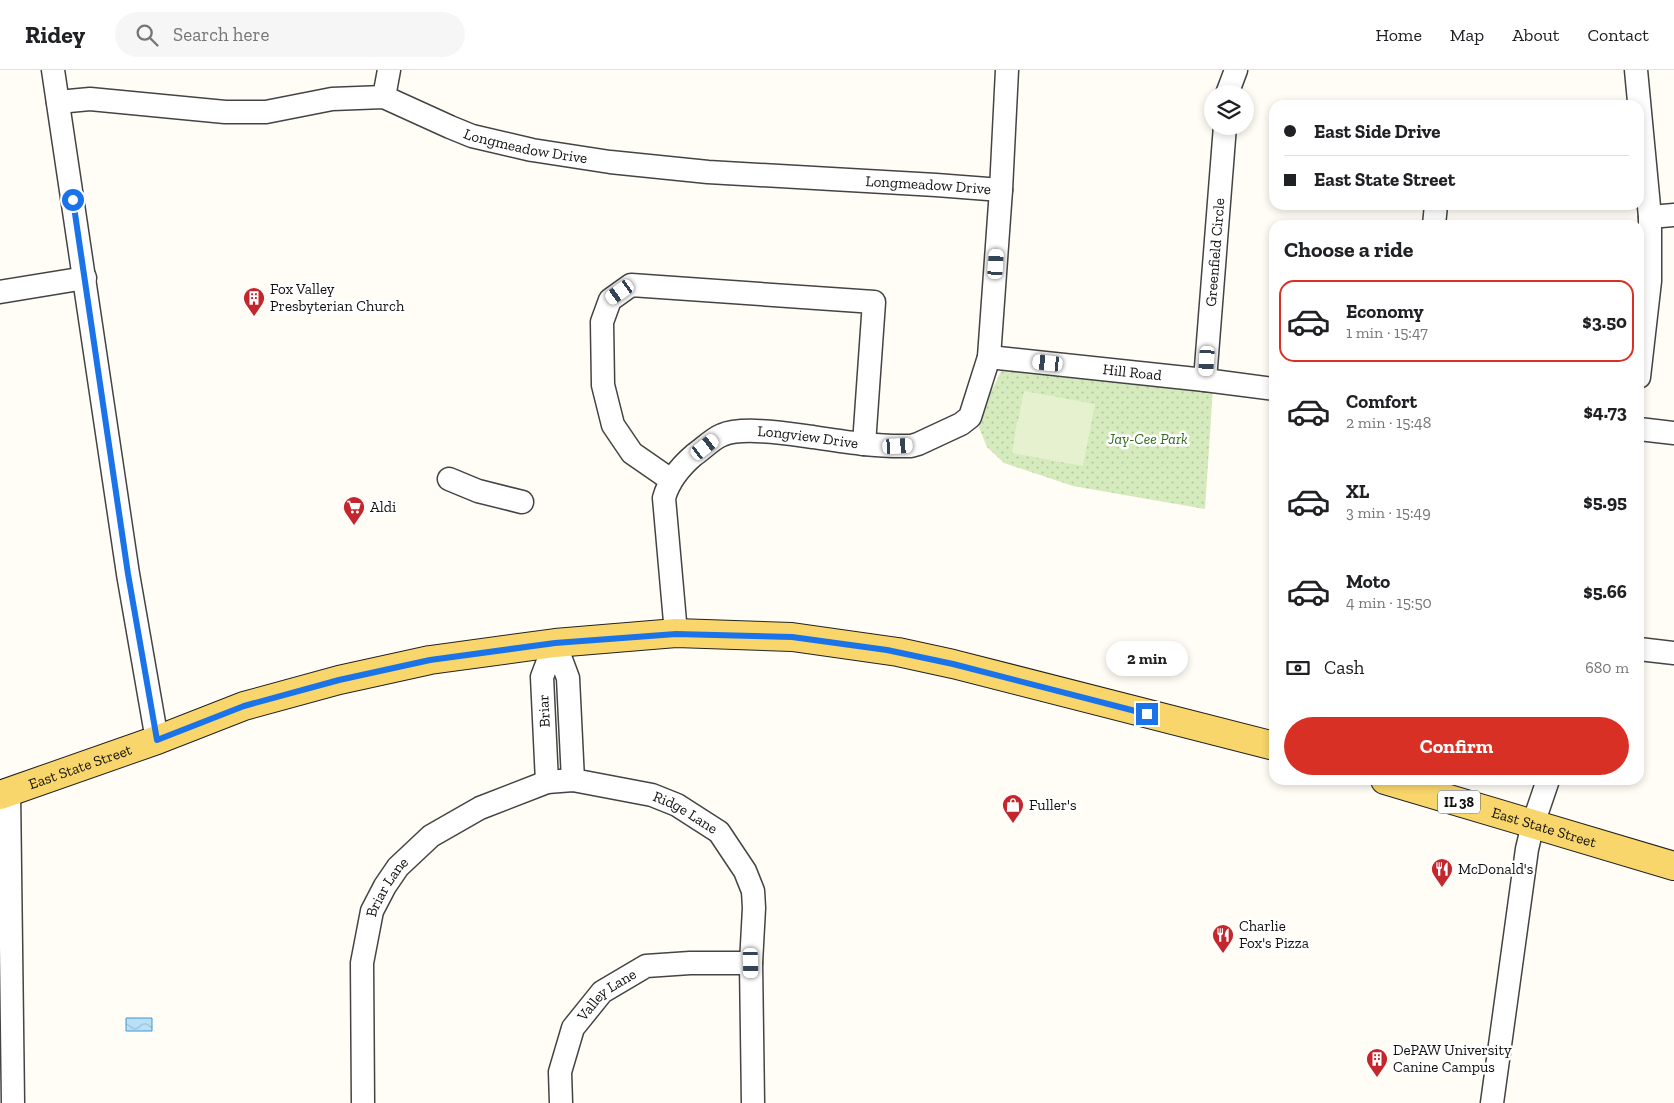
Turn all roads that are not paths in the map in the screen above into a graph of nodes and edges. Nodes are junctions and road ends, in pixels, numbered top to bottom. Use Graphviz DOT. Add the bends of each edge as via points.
graph roads {
  1 [pos="53,70"];
  2 [pos="390,70"];
  3 [pos="1007,70"];
  4 [pos="1236,70"];
  5 [pos="1636,70"];
  6 [pos="1230,85"];
  7 [pos="384,97"];
  8 [pos="1639,100"];
  9 [pos="58,102"];
  10 [pos="1224,135"];
  11 [pos="1644,154"];
  12 [pos="1001,190"];
  13 [pos="1674,214"];
  14 [pos="1650,217"];
  15 [pos="85,278"];
  16 [pos="0,292"];
  17 [pos="1644,333"];
  18 [pos="989,357"];
  19 [pos="1205,380"];
  20 [pos="1269,388"];
  21 [pos="1644,430"];
  22 [pos="1674,433"];
  23 [pos="864,444"];
  24 [pos="449,479"];
  25 [pos="671,480"];
  26 [pos="522,502"];
  27 [pos="676,634"];
  28 [pos="555,643"];
  29 [pos="1644,650"];
  30 [pos="1674,653"];
  31 [pos="157,740"];
  32 [pos="1269,745"];
  33 [pos="573,780"];
  34 [pos="547,782"];
  35 [pos="1402,785"];
  36 [pos="1546,785"];
  37 [pos="5,794"];
  38 [pos="1533,824"];
  39 [pos="1674,866"];
  40 [pos="751,963"];
  41 [pos="13,1103"];
  42 [pos="363,1103"];
  43 [pos="561,1103"];
  44 [pos="753,1103"];
  45 [pos="1492,1103"];
  1 -- 9 [label="street"];
  2 -- 7 [label="street"];
  3 -- 12 [label="street, Longview Drive"];
  4 -- 6 [label="street"];
  5 -- 8 [label="street"];
  7 -- 9 [label="street, Longmeadow Drive" via="332,99 266,112 225,112 90,99"];
  7 -- 12 [label="street, Longmeadow Drive" via="472,136 532,150 610,162 708,172"];
  9 -- 15 [label="street"];
  10 -- 19 [label="street, Greenfield Circle"];
  11 -- 14 [label="street"];
  12 -- 18 [label="street, Longview Drive"];
  13 -- 14 [label="street"];
  14 -- 17 [label="street" via="1650,281"];
  15 -- 16 [label="street"];
  15 -- 31 [label="street" via="128,574"];
  18 -- 19 [label="street, Hill Road"];
  18 -- 23 [label="street, Longview Drive" via="970,416 961,424 911,446"];
  19 -- 20 [label="street, Hill Road"];
  21 -- 22 [label="street"];
  23 -- 25 [label="street, Longview Drive" via="777,432 725,434 689,460"];
  23 -- 25 [label="street" via="874,302 631,285 610,300 602,322 603,385 613,425 632,453"];
  24 -- 26 [label="street" via="478,492"];
  25 -- 27 [label="street, Longview Drive" via="666,489 664,507"];
  27 -- 28 [label="main road, East State Street"];
  27 -- 32 [label="main road, East State Street" via="792,637 898,652"];
  28 -- 31 [label="main road, East State Street" via="430,660 339,680 244,706"];
  28 -- 33 [label="street" via="568,678"];
  28 -- 34 [label="street, Briar" via="542,677"];
  29 -- 30 [label="street"];
  31 -- 37 [label="main road, East State Street"];
  33 -- 34 [label="street, Briar Lane"];
  33 -- 40 [label="street, Ridge Lane" via="662,798 719,832 745,871 753,891"];
  34 -- 42 [label="street, Briar Lane" via="480,808 431,836 398,867 385,886 372,911 362,963"];
  35 -- 38 [label="main road, East State Street / IL 38"];
  36 -- 38 [label="street"];
  37 -- 41 [label="street"];
  38 -- 39 [label="main road, East State Street / IL 38"];
  38 -- 45 [label="street"];
  40 -- 43 [label="street, Valley Lane" via="646,966 602,992 573,1028 560,1072"];
  40 -- 44 [label="street, Ridge Lane"];
}
